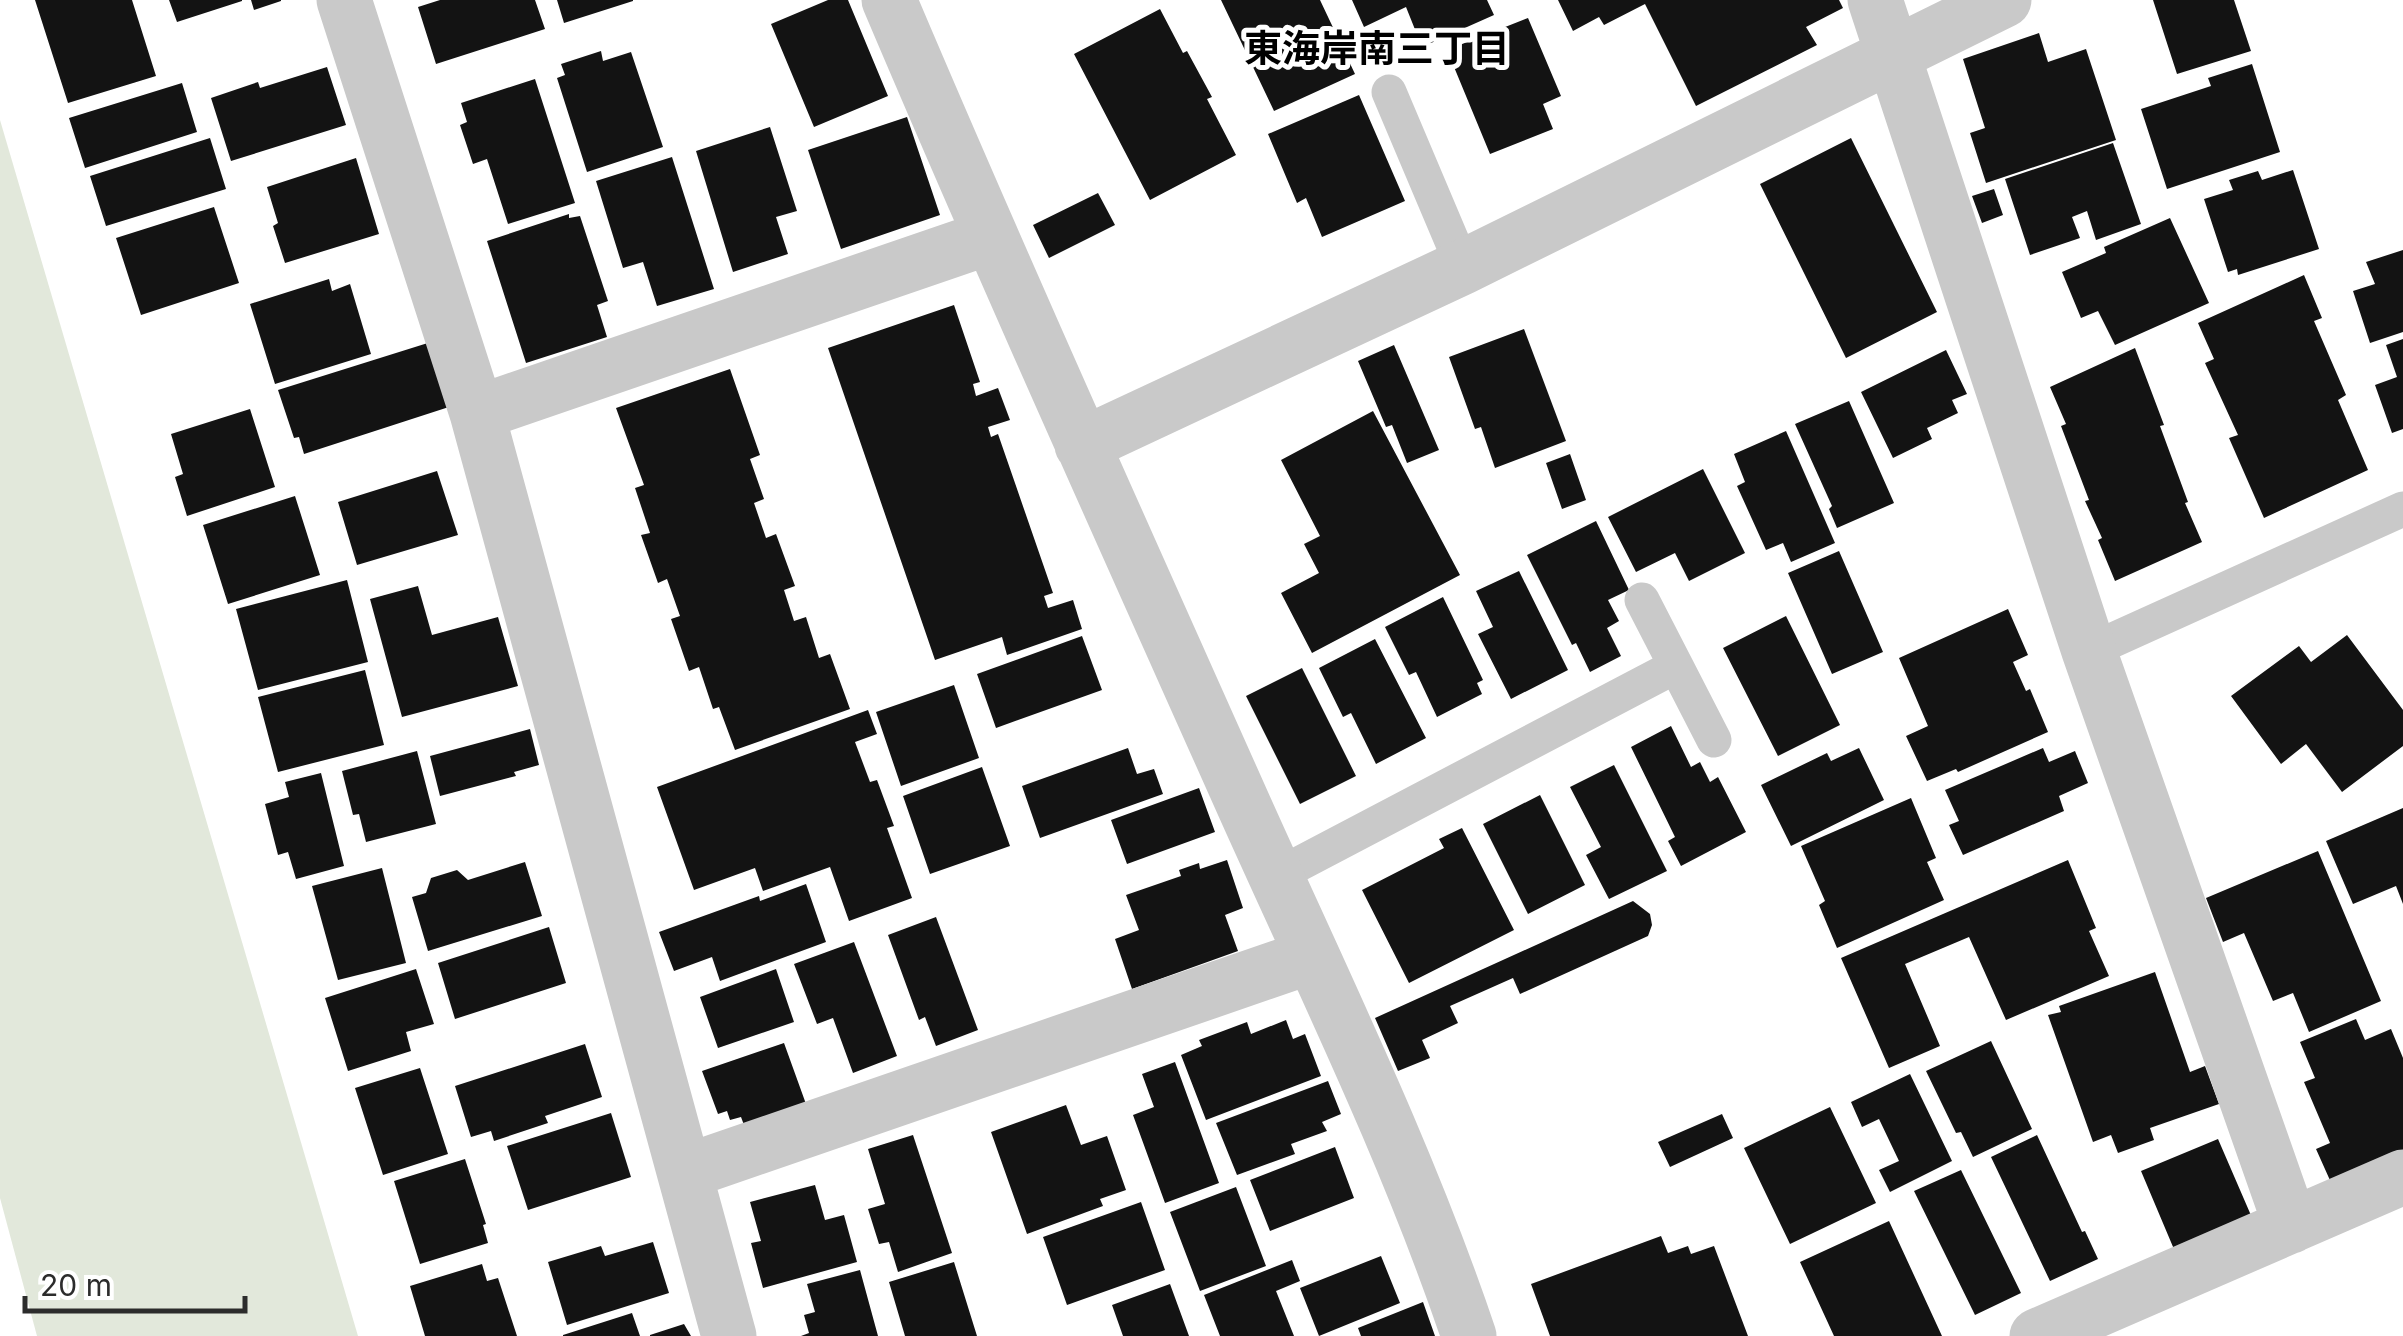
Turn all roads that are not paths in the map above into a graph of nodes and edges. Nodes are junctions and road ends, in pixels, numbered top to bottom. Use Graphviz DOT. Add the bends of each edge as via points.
graph roads {
  1 [pos="344,0"];
  2 [pos="889,0"];
  3 [pos="1875,0"];
  4 [pos="2004,0"];
  5 [pos="1894,54"];
  6 [pos="1388,92"];
  7 [pos="990,237"];
  8 [pos="1463,268"];
  9 [pos="477,413"];
  10 [pos="1082,445"];
  11 [pos="2403,509"];
  12 [pos="1642,600"];
  13 [pos="2089,652"];
  14 [pos="1676,666"];
  15 [pos="1714,740"];
  16 [pos="1276,876"];
  17 [pos="1312,956"];
  18 [pos="684,1172"];
  19 [pos="2403,1176"];
  20 [pos="2292,1226"];
  21 [pos="728,1336"];
  22 [pos="1469,1336"];
  23 [pos="2038,1336"];
  1 -- 9 [label="street"];
  2 -- 7 [label="street"];
  3 -- 5 [label="street"];
  4 -- 5 [label="street"];
  5 -- 8 [label="street"];
  5 -- 13 [label="street"];
  6 -- 8 [label="lane"];
  7 -- 9 [label="street"];
  7 -- 10 [label="street"];
  8 -- 10 [label="street"];
  9 -- 18 [label="street"];
  10 -- 16 [label="street"];
  11 -- 13 [label="lane"];
  12 -- 14 [label="lane"];
  13 -- 20 [label="street"];
  14 -- 15 [label="lane"];
  14 -- 16 [label="lane"];
  16 -- 17 [label="street"];
  17 -- 18 [label="street"];
  17 -- 22 [label="street" via="1442,1255"];
  18 -- 21 [label="street"];
  19 -- 20 [label="street"];
  20 -- 23 [label="street"];
}
